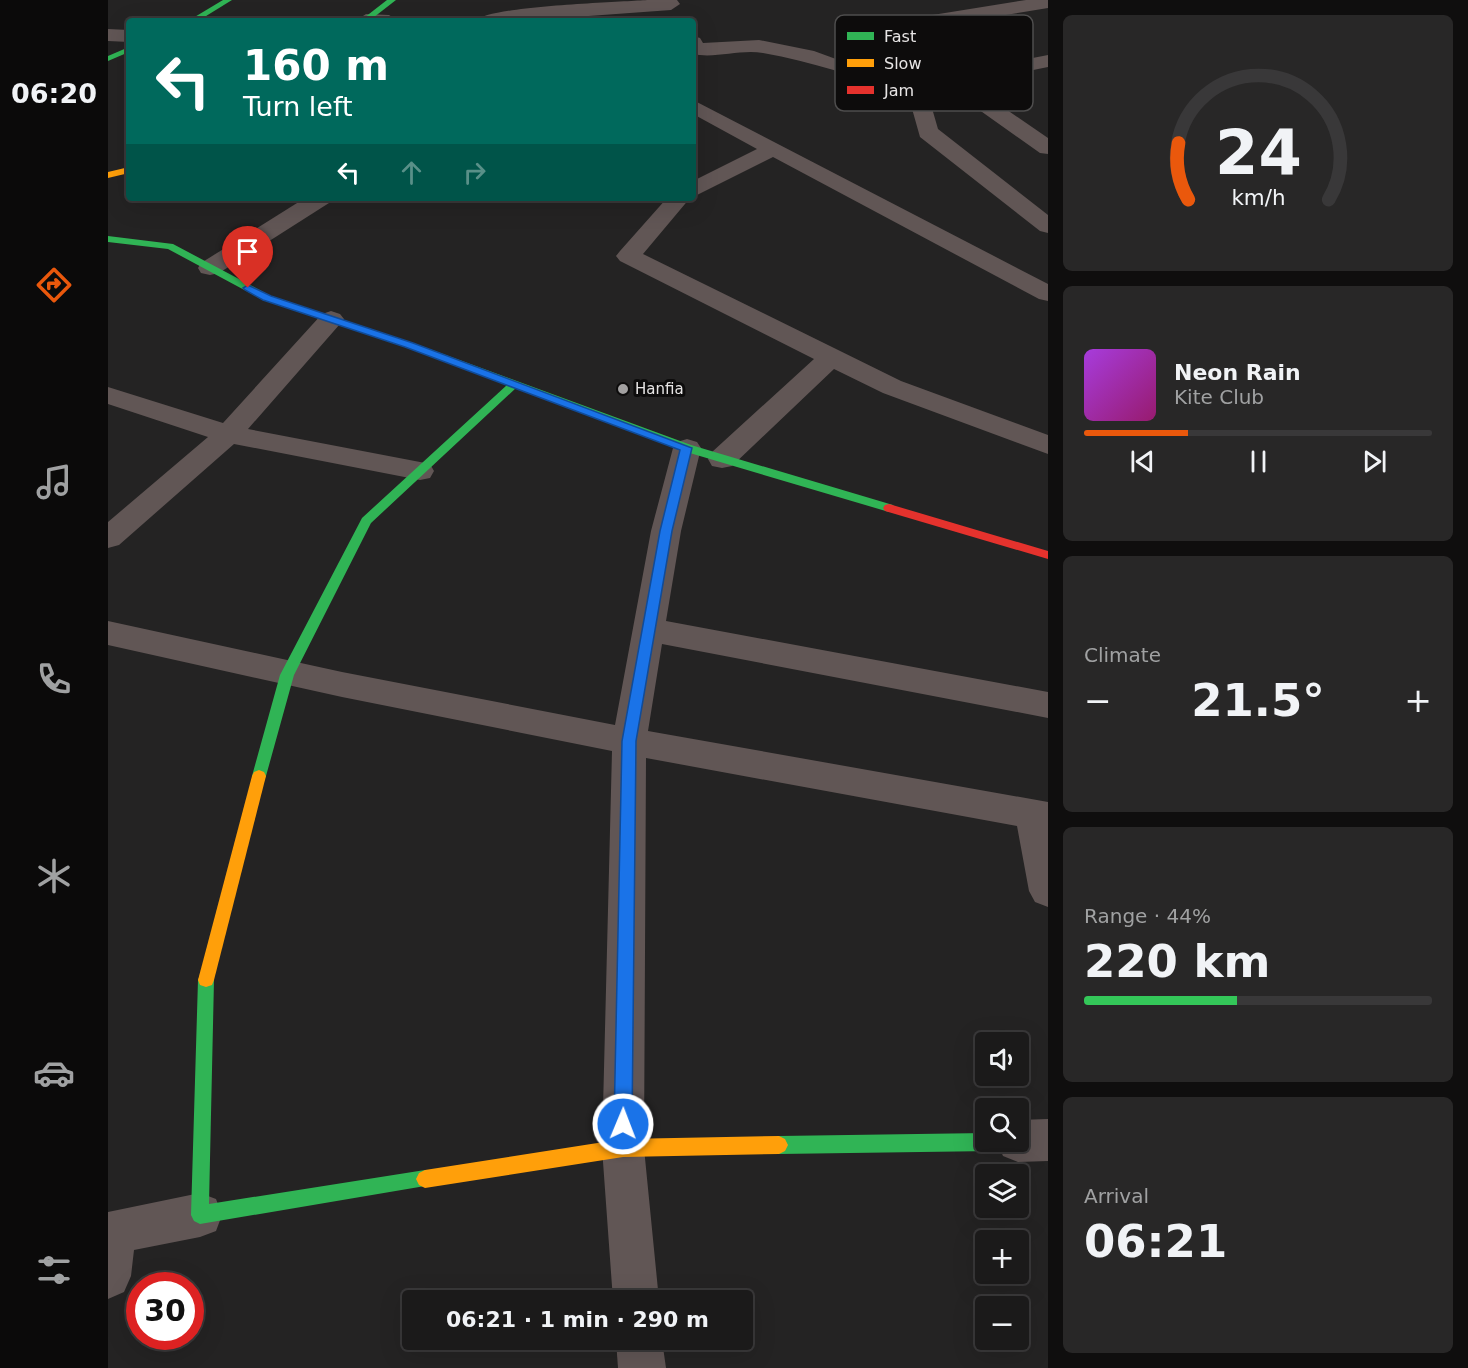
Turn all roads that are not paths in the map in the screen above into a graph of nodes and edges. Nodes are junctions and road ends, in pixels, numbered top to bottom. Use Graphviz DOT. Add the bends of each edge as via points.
graph roads {
  1 [pos="228,0"];
  2 [pos="392,0"];
  3 [pos="670,2"];
  4 [pos="1048,2"];
  5 [pos="532,11"];
  6 [pos="968,15"];
  7 [pos="197,18"];
  8 [pos="368,18"];
  9 [pos="499,18"];
  10 [pos="679,18"];
  11 [pos="108,34"];
  12 [pos="126,36"];
  13 [pos="696,47"];
  14 [pos="126,50"];
  15 [pos="108,59"];
  16 [pos="1048,61"];
  17 [pos="1033,64"];
  18 [pos="835,65"];
  19 [pos="696,108"];
  20 [pos="922,111"];
  21 [pos="995,111"];
  22 [pos="1048,148"];
  23 [pos="773,149"];
  24 [pos="126,171"];
  25 [pos="108,175"];
  26 [pos="696,188"];
  27 [pos="316,201"];
  28 [pos="676,201"];
  29 [pos="1048,226"];
  30 [pos="108,239"];
  31 [pos="210,268"];
  32 [pos="1048,294"];
  33 [pos="331,319"];
  34 [pos="831,357"];
  35 [pos="514,384"];
  36 [pos="108,395"];
  37 [pos="228,434"];
  38 [pos="1048,445"];
  39 [pos="687,448"];
  40 [pos="722,459"];
  41 [pos="420,471"];
  42 [pos="108,538"];
  43 [pos="1048,555"];
  44 [pos="649,630"];
  45 [pos="108,633"];
  46 [pos="287,675"];
  47 [pos="1048,705"];
  48 [pos="629,741"];
  49 [pos="1041,816"];
  50 [pos="1048,891"];
  51 [pos="1048,1140"];
  52 [pos="1029,1141"];
  53 [pos="975,1142"];
  54 [pos="623,1148"];
  55 [pos="200,1215"];
  56 [pos="111,1234"];
  57 [pos="108,1276"];
  58 [pos="635,1290"];
  59 [pos="640,1350"];
  60 [pos="642,1368"];
  1 -- 7 [label="street"];
  2 -- 8 [label="street"];
  3 -- 5 [label="street"];
  3 -- 10 [label="street"];
  4 -- 6 [label="street"];
  5 -- 9 [label="street"];
  11 -- 12 [label="street"];
  13 -- 18 [label="street" via="759,46 807,55"];
  14 -- 15 [label="street"];
  16 -- 17 [label="street"];
  19 -- 23 [label="street"];
  20 -- 29 [label="street" via="928,132"];
  21 -- 22 [label="street"];
  23 -- 26 [label="street"];
  23 -- 32 [label="street"];
  24 -- 25 [label="street"];
  27 -- 31 [label="street"];
  28 -- 34 [label="street" via="628,256"];
  30 -- 31 [label="street" via="170,246"];
  31 -- 33 [label="street" via="267,298"];
  33 -- 35 [label="street"];
  33 -- 37 [label="street"];
  34 -- 38 [label="street" via="892,387"];
  34 -- 40 [label="street"];
  35 -- 39 [label="street"];
  35 -- 41 [label="street"];
  36 -- 37 [label="street"];
  37 -- 41 [label="street"];
  37 -- 42 [label="street"];
  39 -- 40 [label="street"];
  39 -- 44 [label="street" via="666,531"];
  40 -- 43 [label="street"];
  41 -- 46 [label="street" via="366,521"];
  44 -- 47 [label="street"];
  44 -- 48 [label="street"];
  45 -- 46 [label="street"];
  46 -- 48 [label="street"];
  46 -- 55 [label="street" via="206,971"];
  48 -- 49 [label="street"];
  48 -- 54 [label="street"];
  49 -- 50 [label="street"];
  51 -- 52 [label="street"];
  53 -- 54 [label="street"];
  54 -- 55 [label="street"];
  54 -- 58 [label="street"];
  55 -- 56 [label="street"];
  56 -- 57 [label="street"];
  59 -- 60 [label="street"];
}
